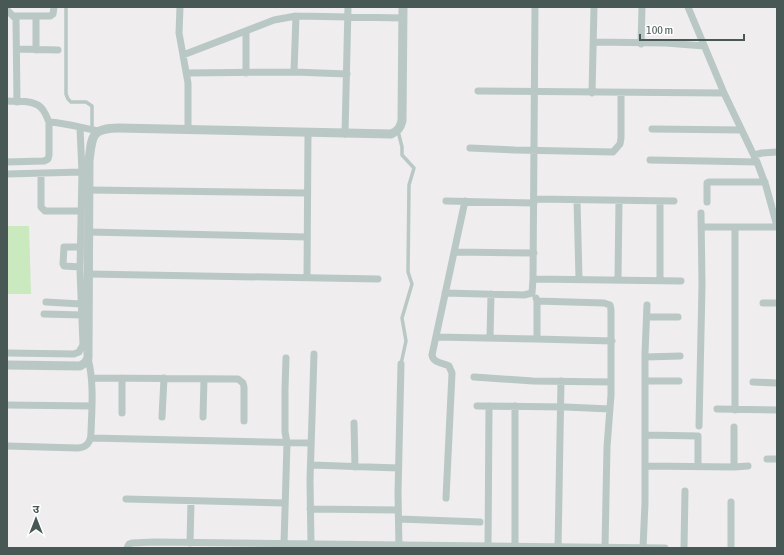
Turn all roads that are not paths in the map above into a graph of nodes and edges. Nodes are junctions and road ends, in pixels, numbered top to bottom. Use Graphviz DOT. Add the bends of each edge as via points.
graph roads {
  1 [pos="8,7"];
  2 [pos="54,7"];
  3 [pos="66,7"];
  4 [pos="180,7"];
  5 [pos="348,7"];
  6 [pos="403,7"];
  7 [pos="535,7"];
  8 [pos="594,7"];
  9 [pos="642,7"];
  10 [pos="688,7"];
  11 [pos="7,10"];
  12 [pos="14,16"];
  13 [pos="36,16"];
  14 [pos="296,16"];
  15 [pos="348,16"];
  16 [pos="403,18"];
  17 [pos="246,31"];
  18 [pos="594,42"];
  19 [pos="641,44"];
  20 [pos="704,46"];
  21 [pos="16,49"];
  22 [pos="36,50"];
  23 [pos="58,50"];
  24 [pos="183,55"];
  25 [pos="294,72"];
  26 [pos="187,73"];
  27 [pos="246,73"];
  28 [pos="347,74"];
  29 [pos="478,91"];
  30 [pos="534,91"];
  31 [pos="592,93"];
  32 [pos="621,93"];
  33 [pos="724,93"];
  34 [pos="7,101"];
  35 [pos="17,102"];
  36 [pos="49,122"];
  37 [pos="80,128"];
  38 [pos="188,129"];
  39 [pos="652,129"];
  40 [pos="95,130"];
  41 [pos="741,130"];
  42 [pos="398,131"];
  43 [pos="308,132"];
  44 [pos="345,134"];
  45 [pos="470,148"];
  46 [pos="534,150"];
  47 [pos="777,152"];
  48 [pos="755,158"];
  49 [pos="650,160"];
  50 [pos="7,162"];
  51 [pos="82,172"];
  52 [pos="7,174"];
  53 [pos="41,174"];
  54 [pos="764,182"];
  55 [pos="90,190"];
  56 [pos="307,194"];
  57 [pos="577,200"];
  58 [pos="618,200"];
  59 [pos="446,201"];
  60 [pos="465,201"];
  61 [pos="534,201"];
  62 [pos="660,201"];
  63 [pos="674,201"];
  64 [pos="707,202"];
  65 [pos="81,211"];
  66 [pos="701,213"];
  67 [pos="777,226"];
  68 [pos="701,227"];
  69 [pos="735,227"];
  70 [pos="89,232"];
  71 [pos="306,237"];
  72 [pos="80,247"];
  73 [pos="454,252"];
  74 [pos="534,253"];
  75 [pos="80,267"];
  76 [pos="89,274"];
  77 [pos="307,277"];
  78 [pos="378,279"];
  79 [pos="534,279"];
  80 [pos="579,279"];
  81 [pos="618,279"];
  82 [pos="660,280"];
  83 [pos="681,281"];
  84 [pos="445,293"];
  85 [pos="532,293"];
  86 [pos="491,294"];
  87 [pos="46,302"];
  88 [pos="538,302"];
  89 [pos="763,303"];
  90 [pos="777,303"];
  91 [pos="81,304"];
  92 [pos="647,305"];
  93 [pos="44,314"];
  94 [pos="82,316"];
  95 [pos="647,317"];
  96 [pos="678,317"];
  97 [pos="436,337"];
  98 [pos="490,338"];
  99 [pos="537,339"];
  100 [pos="612,341"];
  101 [pos="7,353"];
  102 [pos="314,354"];
  103 [pos="680,356"];
  104 [pos="645,357"];
  105 [pos="88,358"];
  106 [pos="286,358"];
  107 [pos="401,364"];
  108 [pos="7,365"];
  109 [pos="474,377"];
  110 [pos="93,378"];
  111 [pos="122,378"];
  112 [pos="164,378"];
  113 [pos="204,379"];
  114 [pos="561,381"];
  115 [pos="645,381"];
  116 [pos="679,381"];
  117 [pos="611,382"];
  118 [pos="753,382"];
  119 [pos="777,382"];
  120 [pos="7,405"];
  121 [pos="92,406"];
  122 [pos="477,406"];
  123 [pos="489,406"];
  124 [pos="515,406"];
  125 [pos="560,406"];
  126 [pos="610,409"];
  127 [pos="717,409"];
  128 [pos="735,410"];
  129 [pos="777,410"];
  130 [pos="122,413"];
  131 [pos="162,416"];
  132 [pos="203,417"];
  133 [pos="244,421"];
  134 [pos="354,423"];
  135 [pos="699,426"];
  136 [pos="734,427"];
  137 [pos="646,435"];
  138 [pos="91,438"];
  139 [pos="287,443"];
  140 [pos="311,443"];
  141 [pos="7,446"];
  142 [pos="767,459"];
  143 [pos="777,459"];
  144 [pos="311,465"];
  145 [pos="646,466"];
  146 [pos="748,466"];
  147 [pos="354,467"];
  148 [pos="698,467"];
  149 [pos="734,467"];
  150 [pos="398,468"];
  151 [pos="685,491"];
  152 [pos="446,498"];
  153 [pos="126,499"];
  154 [pos="191,501"];
  155 [pos="731,502"];
  156 [pos="285,503"];
  157 [pos="310,509"];
  158 [pos="398,510"];
  159 [pos="399,518"];
  160 [pos="480,522"];
  161 [pos="190,543"];
  162 [pos="284,544"];
  163 [pos="306,545"];
  164 [pos="515,545"];
  165 [pos="212,546"];
  166 [pos="241,546"];
  167 [pos="353,546"];
  168 [pos="399,546"];
  169 [pos="488,546"];
  170 [pos="525,547"];
  171 [pos="558,547"];
  172 [pos="596,547"];
  173 [pos="605,547"];
  174 [pos="127,548"];
  175 [pos="637,548"];
  176 [pos="643,548"];
  177 [pos="666,548"];
  178 [pos="684,548"];
  179 [pos="731,548"];
  1 -- 11 [label="street"];
  2 -- 13 [label="street" via="50,16"];
  3 -- 40 [label="lane" via="66,94 71,102 86,102 92,106"];
  4 -- 24 [label="street" via="178,33"];
  5 -- 15 [label="street"];
  6 -- 16 [label="street"];
  7 -- 30 [label="street"];
  8 -- 18 [label="street"];
  9 -- 19 [label="street"];
  10 -- 20 [label="street"];
  11 -- 12 [label="street"];
  12 -- 13 [label="street"];
  12 -- 21 [label="street"];
  13 -- 22 [label="street"];
  14 -- 15 [label="street"];
  14 -- 17 [label="street" via="274,20"];
  14 -- 25 [label="street"];
  15 -- 16 [label="street"];
  15 -- 28 [label="street"];
  16 -- 42 [label="street" via="402,121"];
  17 -- 24 [label="street"];
  17 -- 27 [label="street"];
  18 -- 19 [label="street"];
  18 -- 31 [label="street"];
  19 -- 20 [label="street"];
  20 -- 33 [label="street"];
  21 -- 22 [label="street"];
  21 -- 35 [label="street"];
  22 -- 23 [label="street"];
  24 -- 26 [label="street"];
  25 -- 27 [label="street"];
  25 -- 28 [label="street"];
  26 -- 27 [label="street"];
  26 -- 38 [label="street"];
  28 -- 44 [label="street"];
  29 -- 30 [label="street"];
  30 -- 31 [label="street"];
  30 -- 46 [label="street"];
  31 -- 32 [label="street"];
  32 -- 33 [label="street"];
  32 -- 46 [label="street" via="621,138 620,144 613,152"];
  33 -- 41 [label="street"];
  34 -- 35 [label="street"];
  35 -- 36 [label="street" via="38,105"];
  36 -- 37 [label="street"];
  36 -- 50 [label="street" via="48,159 44,162"];
  37 -- 40 [label="street"];
  37 -- 51 [label="street"];
  38 -- 40 [label="street"];
  38 -- 43 [label="street"];
  39 -- 41 [label="street"];
  40 -- 55 [label="street" via="89,161"];
  41 -- 48 [label="street"];
  42 -- 44 [label="street" via="382,135"];
  42 -- 107 [label="lane" via="402,155 414,168 409,185 408,272 412,284 402,318 406,341"];
  43 -- 44 [label="street"];
  43 -- 56 [label="street"];
  45 -- 46 [label="street"];
  46 -- 61 [label="street"];
  47 -- 48 [label="street" via="762,153"];
  48 -- 49 [label="street"];
  48 -- 54 [label="street"];
  51 -- 53 [label="street"];
  51 -- 65 [label="street"];
  52 -- 53 [label="street"];
  53 -- 65 [label="street" via="42,209"];
  54 -- 64 [label="street" via="707,183"];
  54 -- 67 [label="street"];
  55 -- 56 [label="street"];
  55 -- 70 [label="street"];
  56 -- 71 [label="street"];
  57 -- 58 [label="street"];
  57 -- 61 [label="street"];
  57 -- 80 [label="street"];
  58 -- 62 [label="street"];
  58 -- 81 [label="street"];
  59 -- 60 [label="street"];
  60 -- 61 [label="street"];
  60 -- 73 [label="street"];
  61 -- 74 [label="street"];
  62 -- 63 [label="street"];
  62 -- 82 [label="street"];
  65 -- 72 [label="street"];
  66 -- 68 [label="street"];
  67 -- 69 [label="street"];
  68 -- 69 [label="street"];
  68 -- 135 [label="street"];
  69 -- 128 [label="street"];
  70 -- 71 [label="street"];
  70 -- 76 [label="street"];
  71 -- 77 [label="street"];
  72 -- 75 [label="street"];
  72 -- 75 [label="street" via="64,247 63,250 64,266"];
  73 -- 74 [label="street"];
  73 -- 84 [label="street"];
  74 -- 79 [label="street"];
  75 -- 91 [label="street"];
  76 -- 77 [label="street"];
  76 -- 105 [label="street"];
  77 -- 78 [label="street"];
  79 -- 80 [label="street"];
  79 -- 85 [label="street"];
  80 -- 81 [label="street"];
  81 -- 82 [label="street"];
  82 -- 83 [label="street"];
  84 -- 86 [label="street"];
  84 -- 97 [label="street"];
  85 -- 86 [label="street"];
  85 -- 88 [label="street"];
  86 -- 98 [label="street"];
  87 -- 91 [label="street"];
  88 -- 99 [label="street"];
  88 -- 100 [label="street" via="567,301 610,305"];
  89 -- 90 [label="street"];
  91 -- 94 [label="street"];
  92 -- 95 [label="street"];
  93 -- 94 [label="street"];
  94 -- 101 [label="street" via="83,345 79,352"];
  95 -- 96 [label="street"];
  95 -- 104 [label="street"];
  97 -- 98 [label="street"];
  97 -- 152 [label="street" via="433,359 450,366 452,373"];
  98 -- 99 [label="street"];
  99 -- 100 [label="street"];
  100 -- 117 [label="street"];
  102 -- 140 [label="street"];
  103 -- 104 [label="street"];
  104 -- 115 [label="street"];
  105 -- 108 [label="street" via="80,366"];
  105 -- 110 [label="street"];
  106 -- 139 [label="street"];
  107 -- 150 [label="street"];
  109 -- 114 [label="street"];
  110 -- 111 [label="street"];
  110 -- 121 [label="street"];
  111 -- 112 [label="street"];
  111 -- 130 [label="street"];
  112 -- 113 [label="street"];
  112 -- 131 [label="street"];
  113 -- 132 [label="street"];
  113 -- 133 [label="street" via="242,381"];
  114 -- 117 [label="street"];
  114 -- 125 [label="street"];
  115 -- 116 [label="street"];
  115 -- 137 [label="street"];
  117 -- 126 [label="street"];
  118 -- 119 [label="street"];
  120 -- 121 [label="street"];
  121 -- 138 [label="street"];
  122 -- 123 [label="street"];
  123 -- 124 [label="street"];
  123 -- 169 [label="street"];
  124 -- 125 [label="street"];
  124 -- 164 [label="street"];
  125 -- 126 [label="street"];
  125 -- 171 [label="street"];
  126 -- 173 [label="street"];
  127 -- 128 [label="street"];
  128 -- 129 [label="street"];
  134 -- 147 [label="street"];
  136 -- 149 [label="street"];
  137 -- 145 [label="street"];
  137 -- 148 [label="street" via="698,436"];
  138 -- 139 [label="street"];
  138 -- 141 [label="street" via="87,446 78,448"];
  139 -- 140 [label="street"];
  139 -- 156 [label="street"];
  140 -- 144 [label="street"];
  142 -- 143 [label="street"];
  144 -- 147 [label="street"];
  144 -- 157 [label="street"];
  145 -- 148 [label="street"];
  145 -- 176 [label="street"];
  146 -- 149 [label="street"];
  147 -- 150 [label="street"];
  148 -- 149 [label="street"];
  150 -- 158 [label="street"];
  151 -- 178 [label="street"];
  153 -- 154 [label="street"];
  154 -- 156 [label="street"];
  154 -- 161 [label="street"];
  155 -- 179 [label="street"];
  156 -- 162 [label="street"];
  157 -- 158 [label="street"];
  157 -- 163 [label="street"];
  158 -- 159 [label="street"];
  159 -- 160 [label="street"];
  159 -- 168 [label="street"];
  161 -- 165 [label="street"];
  161 -- 174 [label="street" via="136,542 129,544"];
  162 -- 163 [label="street"];
  162 -- 166 [label="street"];
  163 -- 167 [label="street"];
  164 -- 169 [label="street"];
  164 -- 170 [label="street"];
  165 -- 166 [label="street"];
  167 -- 168 [label="street"];
  168 -- 169 [label="street"];
  170 -- 171 [label="street"];
  171 -- 172 [label="street"];
  172 -- 173 [label="street"];
  173 -- 175 [label="street"];
  175 -- 176 [label="street"];
  176 -- 177 [label="street"];
}
